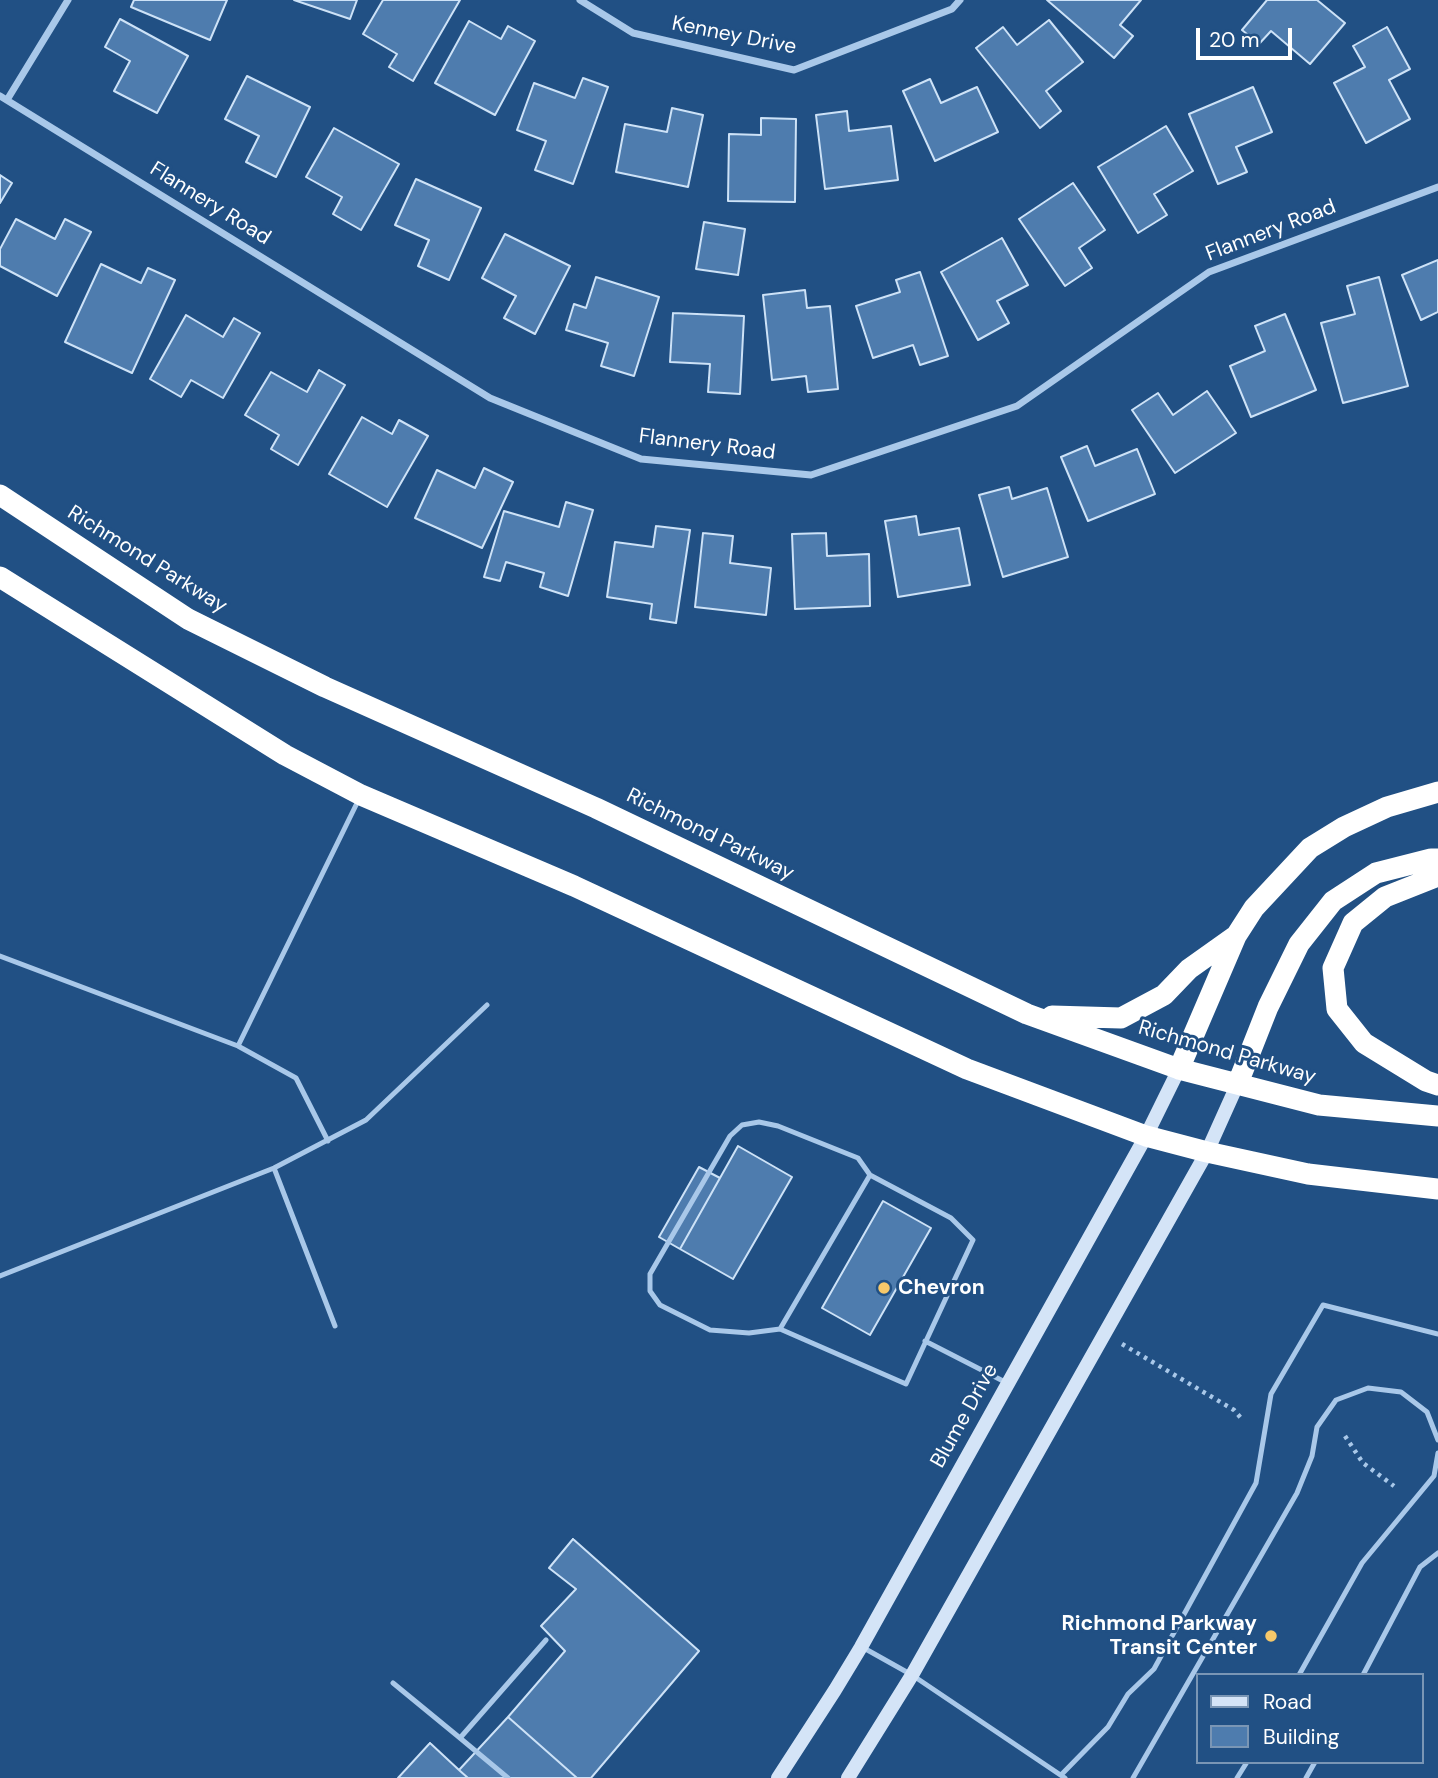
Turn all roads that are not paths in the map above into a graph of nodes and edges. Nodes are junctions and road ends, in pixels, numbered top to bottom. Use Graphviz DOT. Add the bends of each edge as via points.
graph roads {
  1 [pos="68,0"];
  2 [pos="580,0"];
  3 [pos="960,0"];
  4 [pos="4,98"];
  5 [pos="1438,187"];
  6 [pos="0,495"];
  7 [pos="0,577"];
  8 [pos="1438,792"];
  9 [pos="361,795"];
  10 [pos="1438,859"];
  11 [pos="1438,876"];
  12 [pos="1236,936"];
  13 [pos="0,957"];
  14 [pos="487,1005"];
  15 [pos="1027,1014"];
  16 [pos="238,1046"];
  17 [pos="1179,1069"];
  18 [pos="1238,1083"];
  19 [pos="1438,1085"];
  20 [pos="1438,1116"];
  21 [pos="1146,1136"];
  22 [pos="328,1141"];
  23 [pos="1207,1152"];
  24 [pos="274,1168"];
  25 [pos="870,1175"];
  26 [pos="1438,1189"];
  27 [pos="0,1276"];
  28 [pos="335,1326"];
  29 [pos="780,1329"];
  30 [pos="1438,1334"];
  31 [pos="925,1341"];
  32 [pos="1007,1383"];
  33 [pos="1438,1440"];
  34 [pos="1438,1453"];
  35 [pos="1438,1552"];
  36 [pos="546,1640"];
  37 [pos="861,1647"];
  38 [pos="1299,1673"];
  39 [pos="1364,1673"];
  40 [pos="912,1675"];
  41 [pos="393,1683"];
  42 [pos="460,1738"];
  43 [pos="1063,1776"];
  44 [pos="508,1778"];
  45 [pos="778,1778"];
  46 [pos="848,1778"];
  47 [pos="1133,1778"];
  1 -- 4 [label="street"];
  2 -- 3 [label="street, Kenney Drive" via="633,33 794,70 952,9"];
  4 -- 5 [label="street, Flannery Road" via="490,398 641,459 811,475 1017,406 1209,272"];
  6 -- 15 [label="highway, Richmond Parkway" via="188,619"];
  7 -- 9 [label="highway" via="285,754"];
  8 -- 12 [label="highway" via="1387,807 1310,848 1254,908"];
  9 -- 16 [label="lane"];
  9 -- 21 [label="highway" via="574,886 967,1069"];
  10 -- 18 [label="highway" via="1376,873 1333,901 1299,944"];
  11 -- 19 [label="highway" via="1385,897 1353,923 1333,968 1337,1009 1364,1043"];
  12 -- 15 [label="highway" via="1189,969 1164,995 1121,1018"];
  12 -- 17 [label="highway"];
  13 -- 16 [label="lane"];
  14 -- 22 [label="lane" via="366,1120"];
  15 -- 17 [label="highway, Richmond Parkway"];
  16 -- 22 [label="lane" via="296,1079"];
  17 -- 18 [label="highway, Richmond Parkway"];
  17 -- 21 [label="street, Blume Drive"];
  18 -- 20 [label="highway, Richmond Parkway" via="1319,1105"];
  18 -- 23 [label="street"];
  21 -- 23 [label="highway"];
  21 -- 32 [label="street, Blume Drive"];
  22 -- 24 [label="lane"];
  23 -- 26 [label="highway" via="1308,1174"];
  23 -- 40 [label="street"];
  24 -- 27 [label="lane"];
  24 -- 28 [label="lane"];
  25 -- 29 [label="lane"];
  25 -- 29 [label="lane" via="858,1158 778,1126 742,1125 730,1136 650,1274 650,1291 660,1305 710,1330 749,1333"];
  25 -- 31 [label="lane" via="951,1218 973,1240"];
  29 -- 31 [label="lane" via="906,1384"];
  30 -- 43 [label="lane" via="1324,1305 1271,1394 1256,1483 1154,1669 1128,1694 1108,1727"];
  31 -- 32 [label="lane"];
  32 -- 37 [label="street, Blume Drive"];
  33 -- 47 [label="lane" via="1427,1412 1401,1392 1368,1388 1336,1400 1317,1427 1312,1456 1297,1493"];
  34 -- 38 [label="lane" via="1434,1476 1362,1563"];
  35 -- 39 [label="lane" via="1420,1567"];
  36 -- 42 [label="lane"];
  37 -- 40 [label="lane"];
  37 -- 45 [label="street, Blume Drive"];
  40 -- 43 [label="lane"];
  40 -- 46 [label="street"];
  41 -- 42 [label="lane"];
  42 -- 44 [label="lane"];
}
